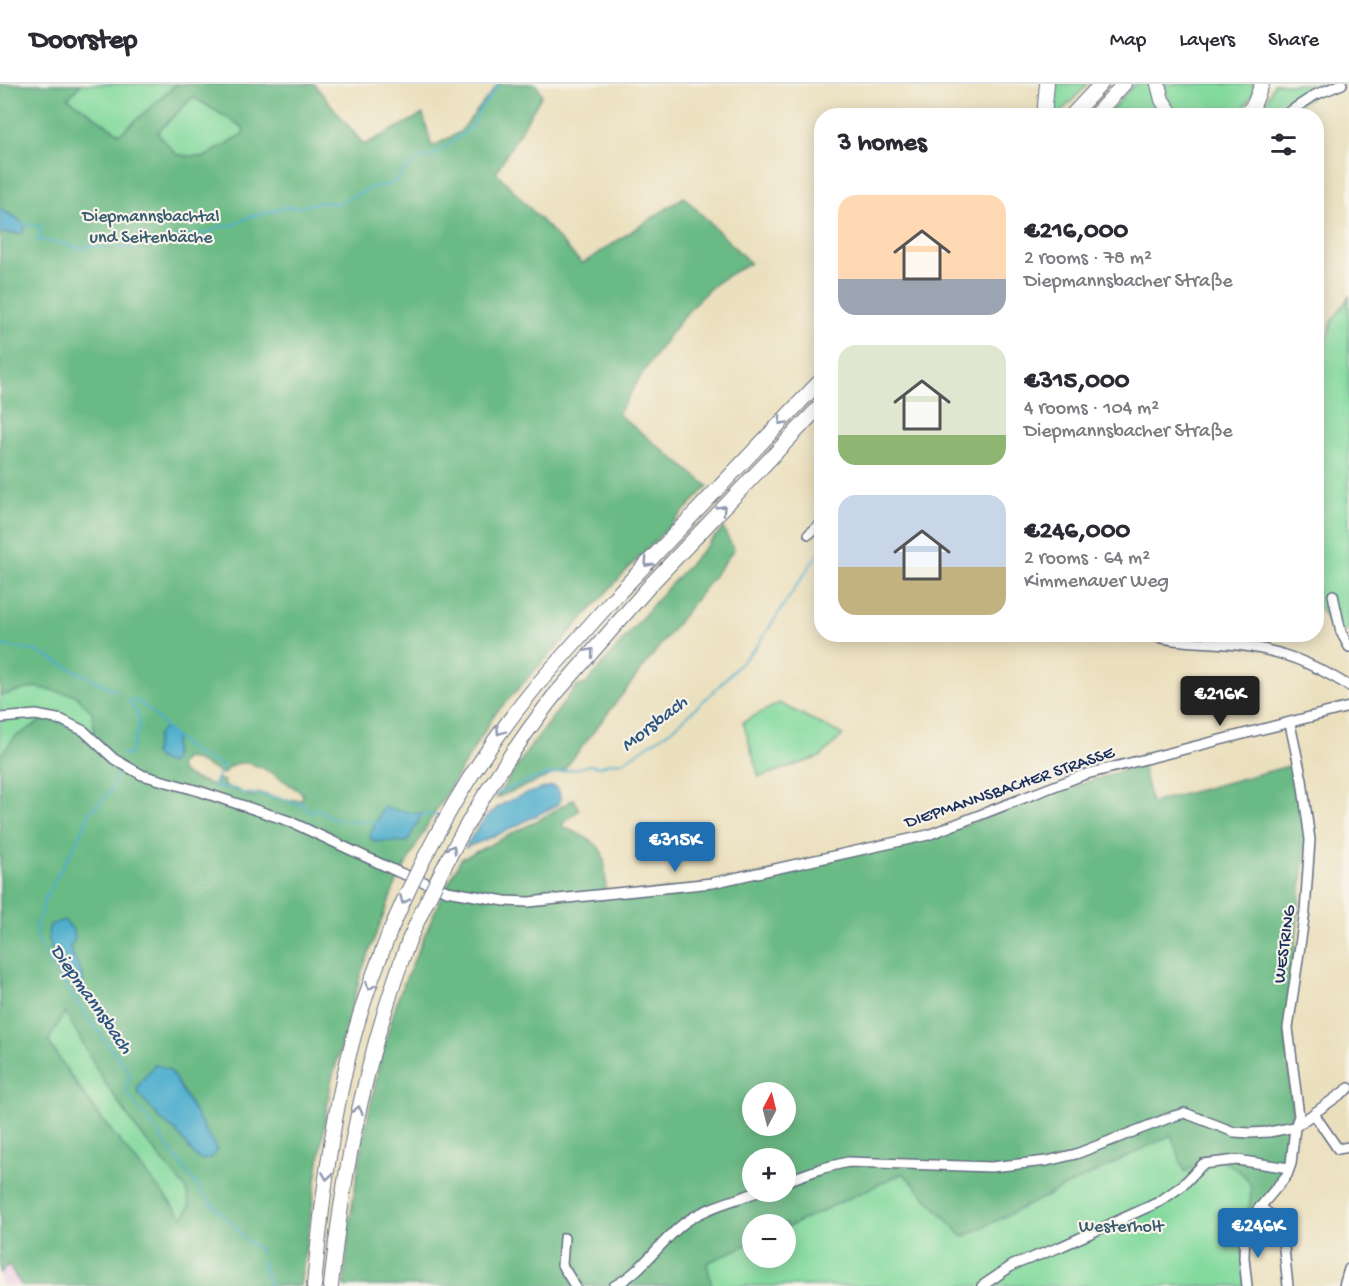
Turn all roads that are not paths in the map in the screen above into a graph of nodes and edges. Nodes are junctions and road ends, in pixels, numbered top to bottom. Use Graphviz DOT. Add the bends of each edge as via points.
graph roads {
  1 [pos="1047,84"];
  2 [pos="1101,84"];
  3 [pos="1124,84"];
  4 [pos="1158,84"];
  5 [pos="1262,84"];
  6 [pos="1270,84"];
  7 [pos="1342,84"];
  8 [pos="1045,108"];
  9 [pos="1078,108"];
  10 [pos="1102,108"];
  11 [pos="1168,108"];
  12 [pos="1251,108"];
  13 [pos="1261,108"];
  14 [pos="1295,108"];
  15 [pos="814,387"];
  16 [pos="814,412"];
  17 [pos="814,530"];
  18 [pos="810,534"];
  19 [pos="1333,595"];
  20 [pos="1183,642"];
  21 [pos="1349,647"];
  22 [pos="1349,686"];
  23 [pos="1349,707"];
  24 [pos="0,718"];
  25 [pos="1290,724"];
  26 [pos="1349,1088"];
  27 [pos="1314,1114"];
  28 [pos="1295,1128"];
  29 [pos="1349,1147"];
  30 [pos="1289,1168"];
  31 [pos="796,1178"];
  32 [pos="742,1198"];
  33 [pos="1260,1207"];
  34 [pos="564,1238"];
  35 [pos="1349,1269"];
  36 [pos="314,1286"];
  37 [pos="332,1286"];
  38 [pos="575,1286"];
  39 [pos="614,1286"];
  40 [pos="982,1286"];
  41 [pos="1247,1286"];
  42 [pos="1288,1286"];
  43 [pos="1344,1286"];
  1 -- 8 [label="highway"];
  2 -- 9 [label="highway"];
  3 -- 10 [label="highway"];
  4 -- 11 [label="highway"];
  5 -- 12 [label="highway"];
  6 -- 13 [label="highway"];
  7 -- 14 [label="street" via="1315,94"];
  15 -- 36 [label="highway, one-way, bridge" via="537,685 471,773 426,853 390,931 349,1056 336,1113"];
  37 -- 16 [label="highway, one-way, bridge" via="344,1188 377,1033 409,940 475,809 553,697 653,582"];
  17 -- 18 [label="street"];
  19 -- 21 [label="street" via="1341,632"];
  20 -- 22 [label="street" via="1234,645 1282,654 1311,664"];
  23 -- 25 [label="street, DIEPMANNSBACHER STRASSE"];
  24 -- 25 [label="street, DIEPMANNSBACHER STRASSE" via="43,715 72,724 84,730 109,755 142,775 289,821 447,891 529,902 712,882 928,835 1083,774"];
  25 -- 28 [label="street, WESTRING" via="1310,840 1306,904 1288,1028 1299,1116"];
  26 -- 27 [label="street"];
  27 -- 28 [label="street"];
  27 -- 29 [label="street" via="1338,1149"];
  28 -- 30 [label="street, WESTRING"];
  28 -- 31 [label="street" via="1250,1134 1185,1113 1047,1161 991,1167 848,1162"];
  30 -- 33 [label="street" via="1284,1180"];
  30 -- 40 [label="street" via="1237,1160 1203,1164 1159,1202 1013,1265"];
  32 -- 39 [label="street" via="696,1215"];
  33 -- 41 [label="street" via="1245,1229"];
  33 -- 42 [label="street" via="1275,1218 1282,1230"];
  34 -- 38 [label="street" via="562,1265"];
  35 -- 43 [label="street"];
}
